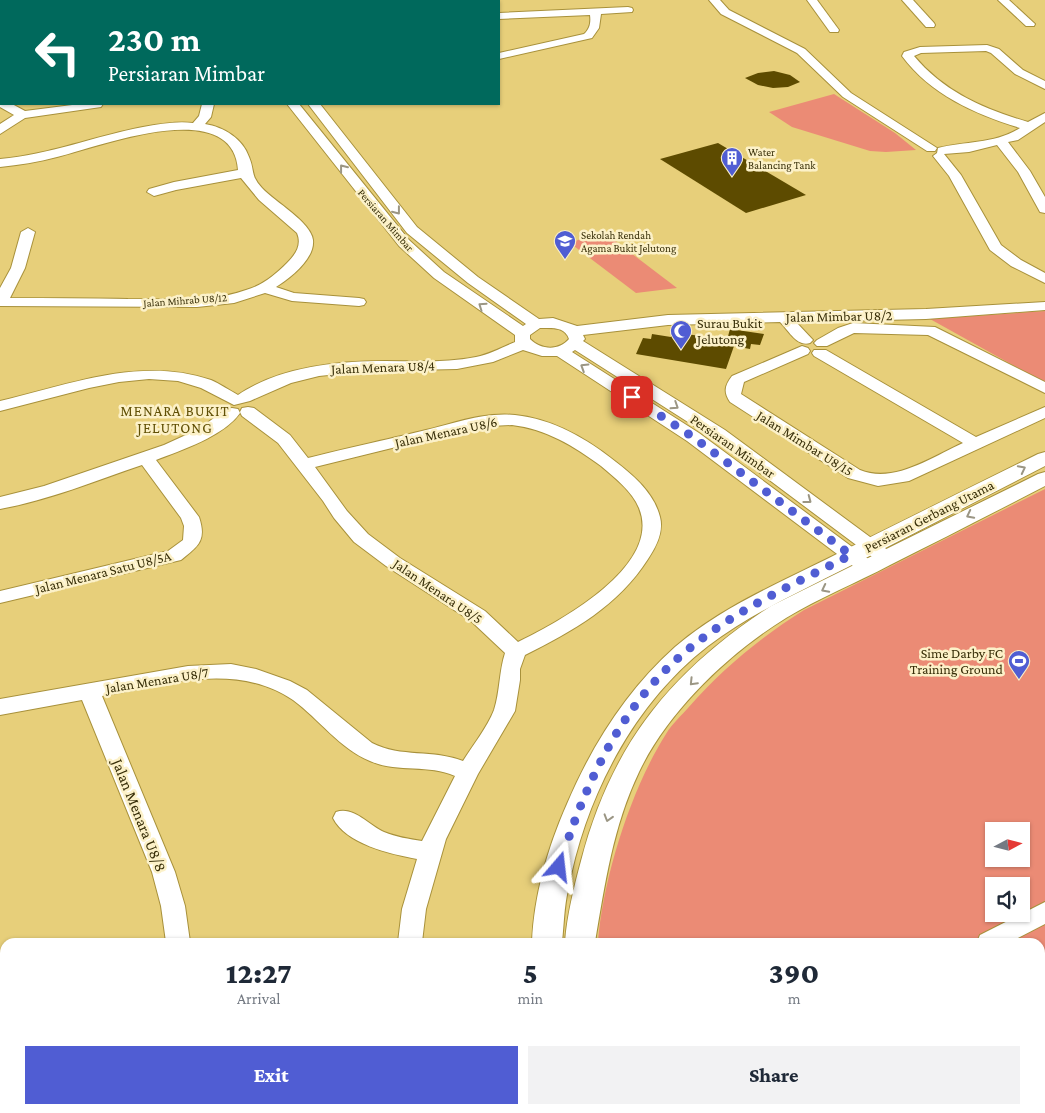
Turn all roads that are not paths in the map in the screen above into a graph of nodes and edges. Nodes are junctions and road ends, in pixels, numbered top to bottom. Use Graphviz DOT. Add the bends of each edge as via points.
graph roads {
  1 [pos="714,0"];
  2 [pos="812,0"];
  3 [pos="907,0"];
  4 [pos="1002,0"];
  5 [pos="628,10"];
  6 [pos="595,12"];
  7 [pos="500,16"];
  8 [pos="930,24"];
  9 [pos="1030,24"];
  10 [pos="834,30"];
  11 [pos="500,56"];
  12 [pos="1045,86"];
  13 [pos="6,105"];
  14 [pos="93,105"];
  15 [pos="208,105"];
  16 [pos="294,105"];
  17 [pos="315,105"];
  18 [pos="23,115"];
  19 [pos="1045,117"];
  20 [pos="196,127"];
  21 [pos="1031,127"];
  22 [pos="0,130"];
  23 [pos="1002,141"];
  24 [pos="937,152"];
  25 [pos="0,163"];
  26 [pos="245,173"];
  27 [pos="154,192"];
  28 [pos="1045,209"];
  29 [pos="28,232"];
  30 [pos="1045,279"];
  31 [pos="264,288"];
  32 [pos="0,302"];
  33 [pos="359,302"];
  34 [pos="1045,306"];
  35 [pos="784,317"];
  36 [pos="529,337"];
  37 [pos="574,337"];
  38 [pos="803,346"];
  39 [pos="821,348"];
  40 [pos="558,351"];
  41 [pos="1045,388"];
  42 [pos="242,405"];
  43 [pos="0,406"];
  44 [pos="1045,412"];
  45 [pos="976,444"];
  46 [pos="145,457"];
  47 [pos="1045,458"];
  48 [pos="305,464"];
  49 [pos="1045,478"];
  50 [pos="0,503"];
  51 [pos="868,556"];
  52 [pos="0,597"];
  53 [pos="516,651"];
  54 [pos="89,691"];
  55 [pos="0,707"];
  56 [pos="468,772"];
  57 [pos="344,818"];
  58 [pos="430,852"];
  59 [pos="1045,912"];
  60 [pos="178,938"];
  61 [pos="410,938"];
  62 [pos="547,938"];
  63 [pos="581,938"];
  64 [pos="996,938"];
  1 -- 24 [label="street" via="725,12 801,51 852,99"];
  2 -- 10 [label="street"];
  3 -- 8 [label="street"];
  4 -- 9 [label="street"];
  5 -- 6 [label="street"];
  6 -- 7 [label="street"];
  6 -- 11 [label="street" via="596,19 588,36"];
  12 -- 21 [label="street" via="1019,72 987,48 920,50 908,54 937,85 982,111"];
  13 -- 18 [label="street"];
  14 -- 18 [label="street"];
  15 -- 20 [label="street" via="205,117"];
  36 -- 16 [label="street, Persiaran Mimbar, one-way" via="440,275 404,243"];
  17 -- 36 [label="street, Persiaran Mimbar, one-way" via="412,230 465,274"];
  18 -- 22 [label="street"];
  19 -- 21 [label="street"];
  20 -- 25 [label="street, Jalan Mihrab U8/12" via="150,129 34,159"];
  20 -- 26 [label="street, Jalan Mihrab U8/12" via="218,131 229,138 244,158"];
  21 -- 23 [label="street"];
  23 -- 24 [label="street"];
  23 -- 28 [label="street" via="1024,171"];
  24 -- 30 [label="street" via="955,175 996,247"];
  26 -- 27 [label="street"];
  26 -- 31 [label="street, Jalan Mihrab U8/12" via="268,201 306,237 302,256"];
  29 -- 32 [label="street" via="14,276"];
  31 -- 32 [label="street, Jalan Mihrab U8/12" via="226,298 184,302"];
  31 -- 33 [label="street" via="292,297"];
  34 -- 35 [label="street, Jalan Mimbar U8/2" via="943,313"];
  35 -- 37 [label="street, Jalan Mimbar U8/2" via="668,320"];
  35 -- 38 [label="street"];
  36 -- 37 [label="street" via="553,323 569,327"];
  36 -- 40 [label="street"];
  36 -- 42 [label="street, Jalan Menara U8/4" via="476,369 298,382"];
  37 -- 40 [label="street" via="571,346"];
  37 -- 51 [label="street, Persiaran Mimbar, one-way" via="719,434"];
  38 -- 39 [label="street" via="809,354"];
  38 -- 45 [label="street, Jalan Mimbar U8/15" via="738,380 733,394 736,399 854,474 872,481 893,480"];
  39 -- 41 [label="street" via="843,331 853,328 930,330"];
  39 -- 45 [label="street"];
  51 -- 40 [label="street, Persiaran Mimbar, one-way" via="693,437"];
  42 -- 43 [label="street, Jalan Menara U8/5" via="218,390 192,380 150,375 102,380"];
  42 -- 46 [label="street" via="201,435"];
  42 -- 48 [label="street, Jalan Menara U8/5" via="284,439"];
  44 -- 45 [label="street, Jalan Mimbar U8/15"];
  46 -- 50 [label="street"];
  46 -- 52 [label="street, Jalan Menara Satu U8/5A" via="190,517 194,533 192,542 185,549 174,556"];
  51 -- 47 [label="main road, Persiaran Gerbang Utama, one-way"];
  48 -- 53 [label="street, Jalan Menara U8/5" via="361,538 478,616"];
  48 -- 53 [label="street, Jalan Menara U8/6" via="476,423 513,420 531,422 566,435 628,479 648,506 652,519 648,543 634,568 608,596 576,619"];
  49 -- 51 [label="main road, Persiaran Gerbang Utama, one-way"];
  51 -- 62 [label="main road, Persiaran Gerbang Utama" via="758,603 729,620 683,654 640,700 606,751 574,820 554,883"];
  51 -- 63 [label="main road, Persiaran Gerbang Utama, one-way" via="744,636 691,684 655,727 637,752 612,804 592,871"];
  53 -- 56 [label="street" via="504,711"];
  54 -- 55 [label="street, Jalan Menara U8/7"];
  54 -- 56 [label="street, Jalan Menara U8/7" via="188,673 249,674 300,695 364,749 378,756 451,765"];
  54 -- 60 [label="street, Jalan Menara U8/8" via="169,888"];
  56 -- 58 [label="street"];
  57 -- 58 [label="street" via="361,833 383,842"];
  58 -- 61 [label="street" via="414,908"];
  59 -- 64 [label="street"];
}
